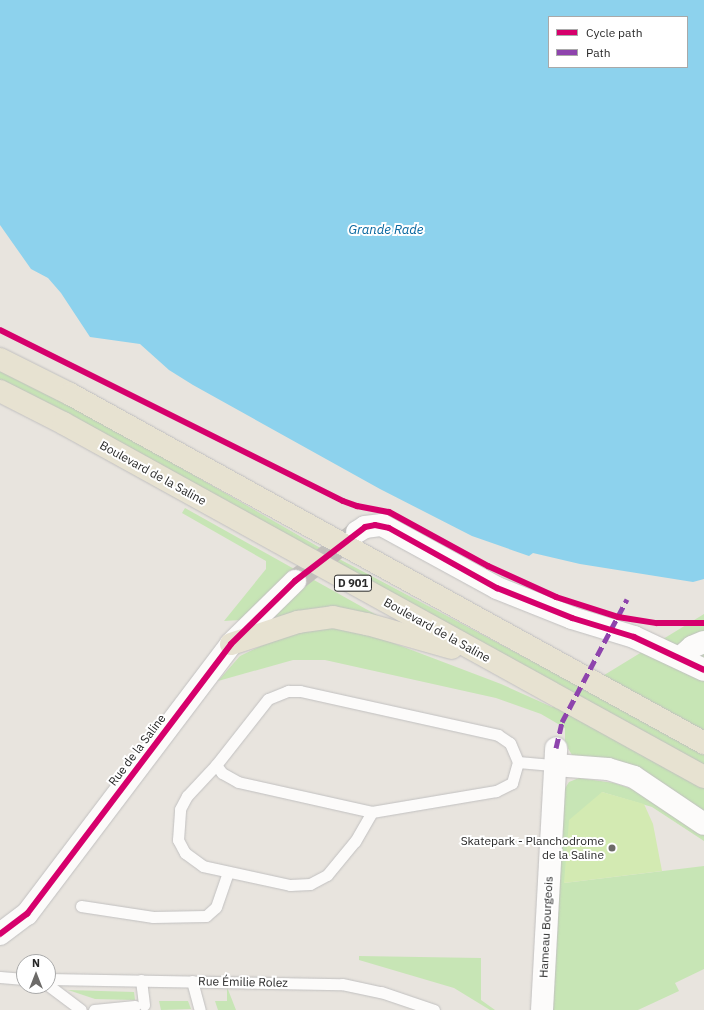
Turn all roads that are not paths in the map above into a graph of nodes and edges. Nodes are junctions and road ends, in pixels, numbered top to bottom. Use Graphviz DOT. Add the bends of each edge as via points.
graph roads {
  1 [pos="0,359"];
  2 [pos="0,392"];
  3 [pos="357,532"];
  4 [pos="295,581"];
  5 [pos="704,642"];
  6 [pos="231,644"];
  7 [pos="681,657"];
  8 [pos="490,660"];
  9 [pos="704,670"];
  10 [pos="704,743"];
  11 [pos="556,756"];
  12 [pos="518,762"];
  13 [pos="216,765"];
  14 [pos="704,777"];
  15 [pos="372,812"];
  16 [pos="704,824"];
  17 [pos="228,872"];
  18 [pos="81,906"];
  19 [pos="0,934"];
  20 [pos="0,977"];
  21 [pos="16,978"];
  22 [pos="56,979"];
  23 [pos="141,980"];
  24 [pos="192,981"];
  25 [pos="56,991"];
  26 [pos="81,1010"];
  27 [pos="94,1010"];
  28 [pos="200,1010"];
  29 [pos="434,1010"];
  30 [pos="542,1010"];
  1 -- 10 [label="main road, D 901" via="70,394"];
  2 -- 8 [label="main road, Boulevard de la Saline / D 901" via="63,423"];
  3 -- 7 [label="street" via="365,527 382,525 497,588 572,618 634,637"];
  4 -- 6 [label="street, Rue de la Saline"];
  5 -- 7 [label="street" via="692,647"];
  6 -- 8 [label="main road" via="298,622 333,617 368,624"];
  6 -- 19 [label="street, Rue de la Saline" via="27,914"];
  7 -- 9 [label="street"];
  8 -- 14 [label="main road, Boulevard de la Saline / D 901"];
  11 -- 12 [label="lane"];
  11 -- 16 [label="street" via="634,777"];
  11 -- 30 [label="street, Hameau Bourgeois"];
  12 -- 13 [label="lane" via="510,743 498,735 300,691 288,691 268,700"];
  12 -- 15 [label="lane" via="512,783 496,791"];
  13 -- 15 [label="lane" via="222,774 238,782"];
  13 -- 17 [label="lane" via="183,802 178,840 186,853 202,866"];
  15 -- 17 [label="lane" via="355,841 328,875 310,884 290,885"];
  17 -- 18 [label="lane" via="216,907 206,916 153,917"];
  20 -- 21 [label="lane"];
  22 -- 23 [label="lane, Rue Émilie Rolez"];
  23 -- 24 [label="lane, Rue Émilie Rolez"];
  23 -- 27 [label="lane" via="139,1006"];
  24 -- 28 [label="lane"];
  24 -- 29 [label="lane, Rue Émilie Rolez" via="346,984 381,992"];
  25 -- 26 [label="lane"];
}
